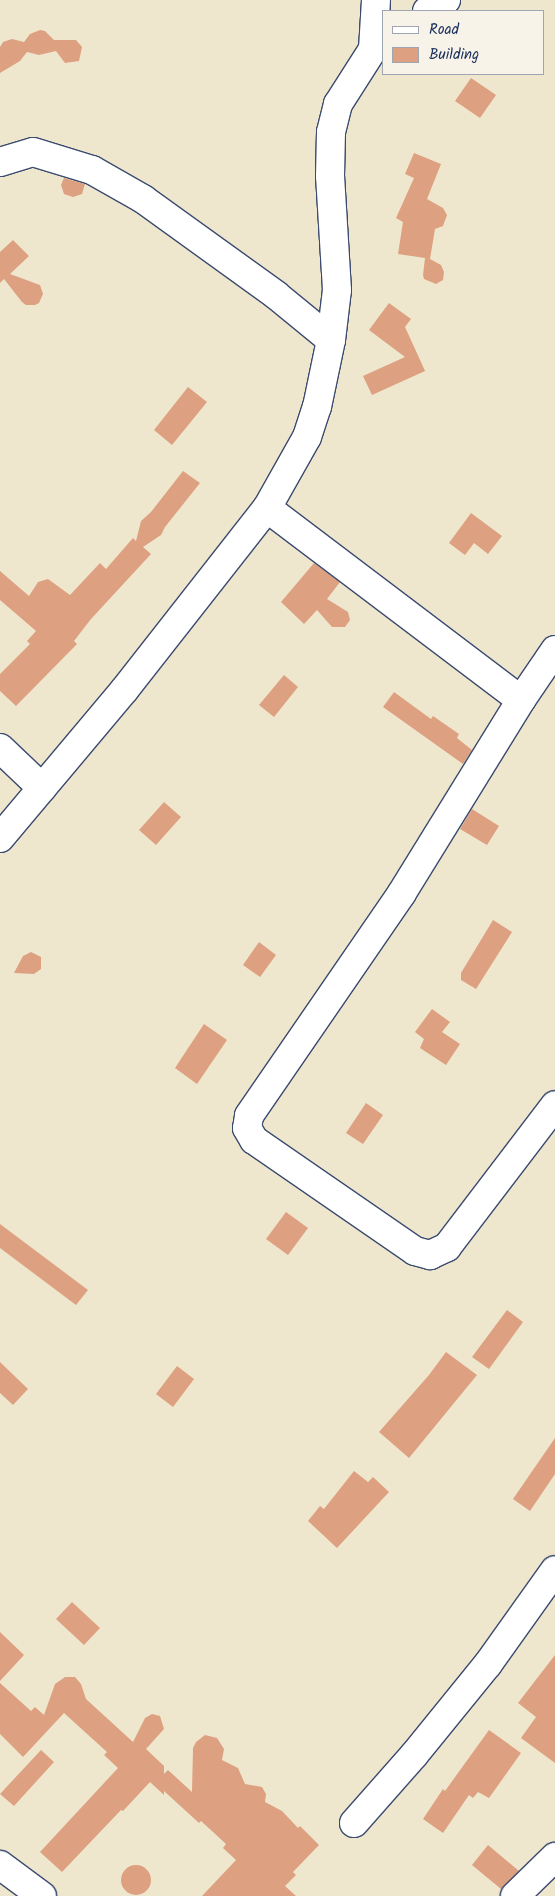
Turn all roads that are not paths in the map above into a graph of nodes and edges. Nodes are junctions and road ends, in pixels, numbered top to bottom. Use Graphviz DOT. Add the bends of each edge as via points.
graph roads {
  1 [pos="376,0"];
  2 [pos="446,0"];
  3 [pos="430,10"];
  4 [pos="378,45"];
  5 [pos="0,162"];
  6 [pos="331,340"];
  7 [pos="267,508"];
  8 [pos="555,650"];
  9 [pos="521,700"];
  10 [pos="0,748"];
  11 [pos="42,788"];
  12 [pos="0,838"];
  13 [pos="555,1105"];
  14 [pos="555,1570"];
  15 [pos="354,1822"];
  16 [pos="555,1857"];
  17 [pos="0,1865"];
  18 [pos="42,1896"];
  19 [pos="515,1896"];
  1 -- 4 [label="street"];
  2 -- 3 [label="street"];
  4 -- 6 [label="street" via="338,104 331,132 330,176 337,290"];
  5 -- 6 [label="street" via="33,152 92,170 143,199 276,295"];
  6 -- 7 [label="street" via="317,407 307,437"];
  7 -- 9 [label="street"];
  7 -- 11 [label="street" via="125,689"];
  8 -- 9 [label="street"];
  9 -- 13 [label="street" via="402,893 249,1116 247,1128 262,1145 415,1251 430,1256 447,1247"];
  10 -- 11 [label="street"];
  11 -- 12 [label="street"];
  14 -- 15 [label="street" via="488,1664 414,1756"];
  16 -- 19 [label="street"];
  17 -- 18 [label="street"];
}
